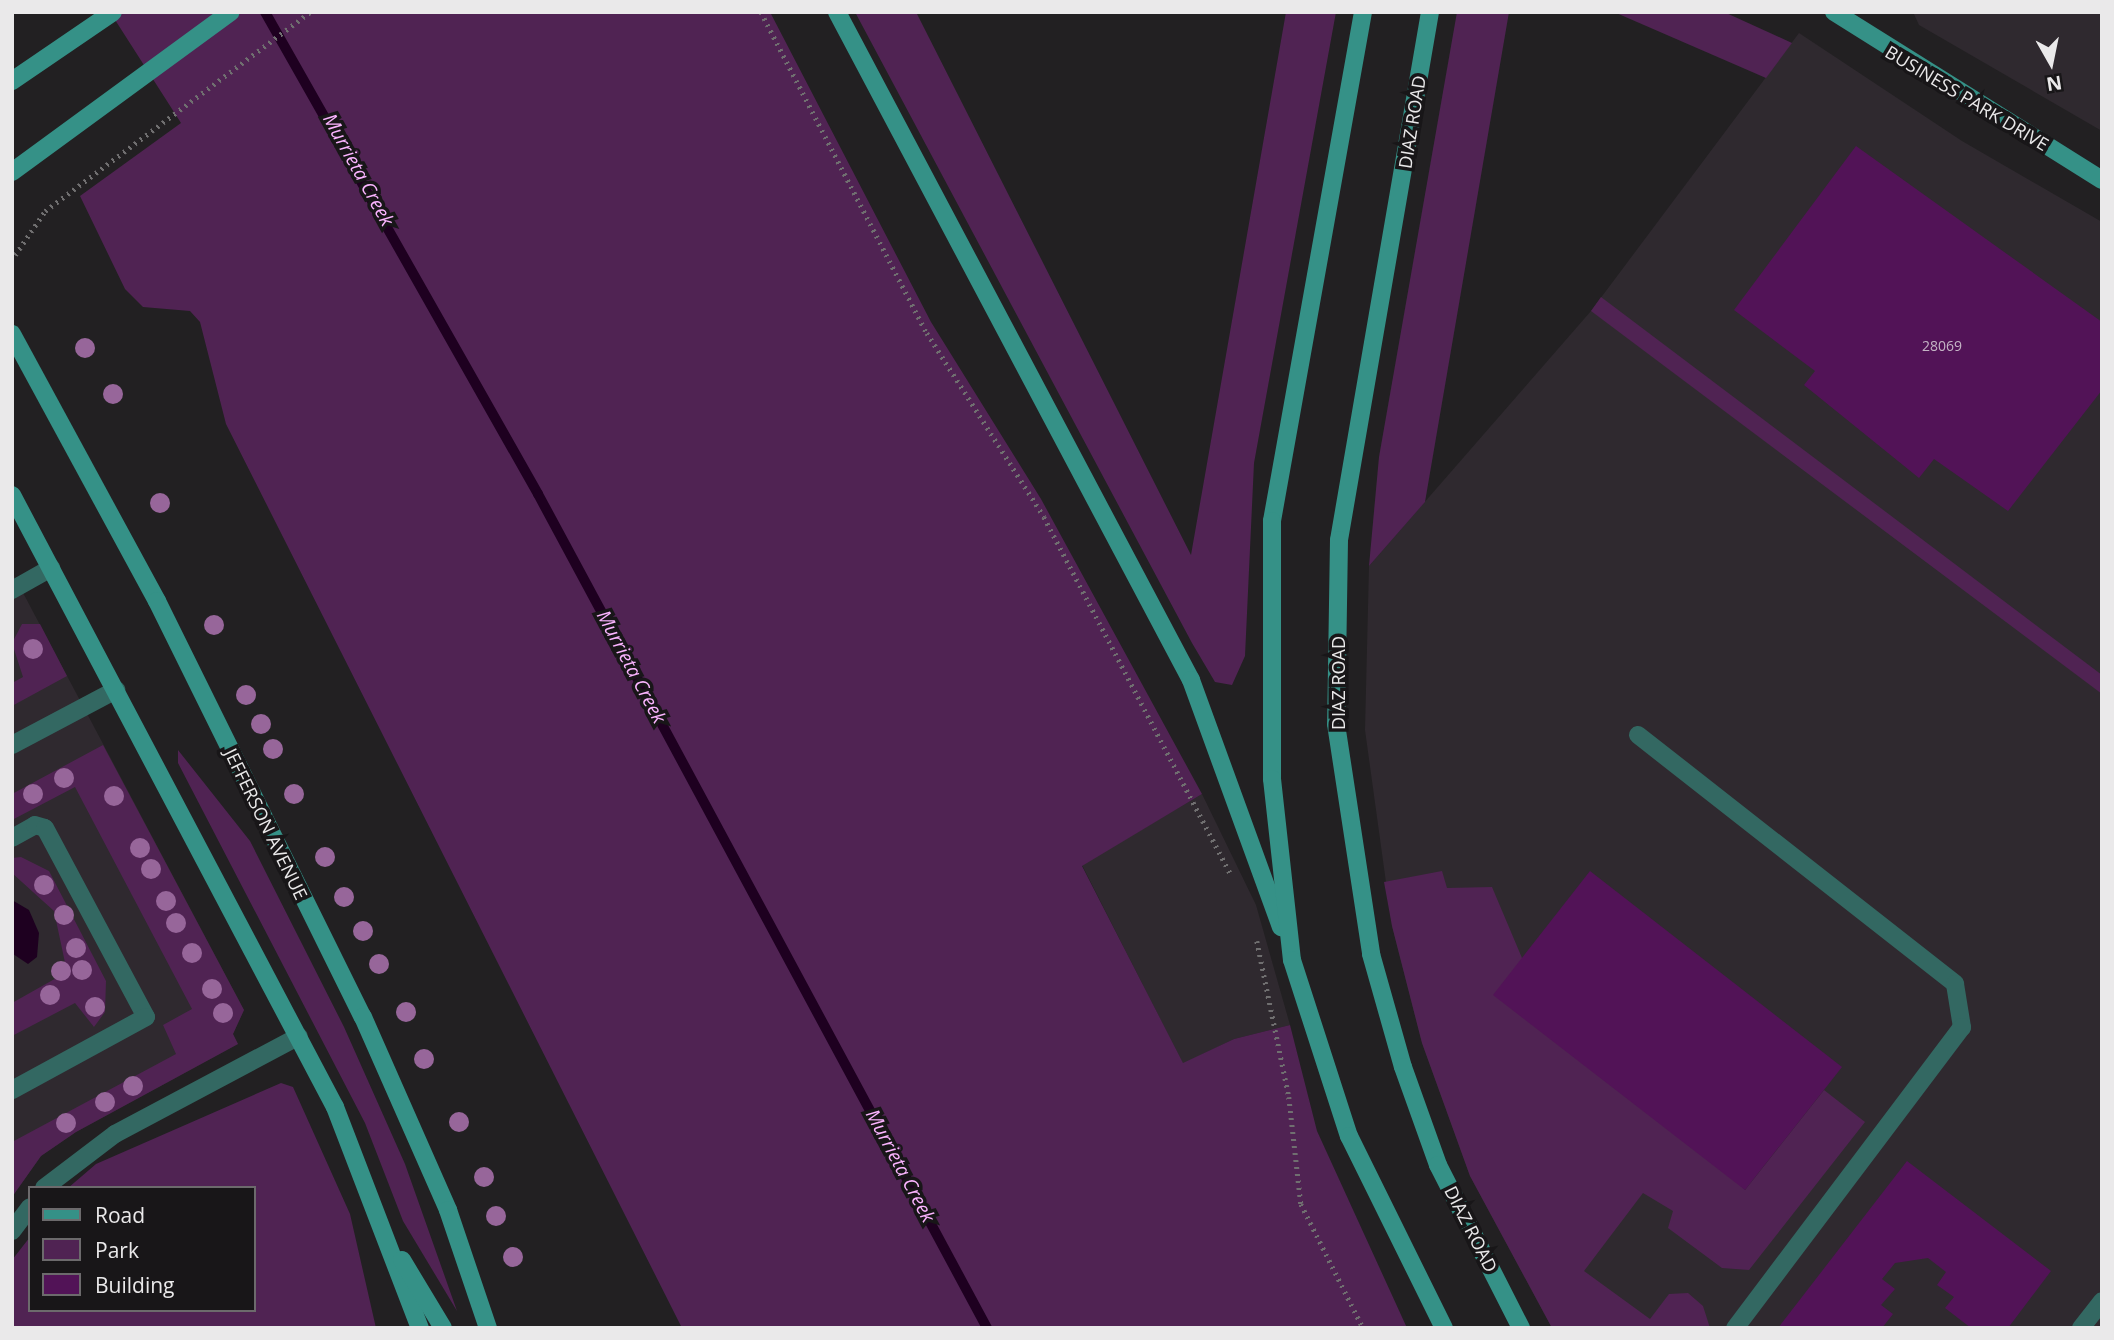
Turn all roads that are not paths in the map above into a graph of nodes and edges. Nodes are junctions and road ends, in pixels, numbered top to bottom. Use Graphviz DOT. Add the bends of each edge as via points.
graph roads {
  1 [pos="113,12"];
  2 [pos="231,12"];
  3 [pos="837,12"];
  4 [pos="1363,12"];
  5 [pos="1430,12"];
  6 [pos="1834,12"];
  7 [pos="12,81"];
  8 [pos="19,167"];
  9 [pos="2102,180"];
  10 [pos="12,334"];
  11 [pos="12,495"];
  12 [pos="51,568"];
  13 [pos="12,590"];
  14 [pos="116,690"];
  15 [pos="1638,734"];
  16 [pos="12,745"];
  17 [pos="12,838"];
  18 [pos="1292,960"];
  19 [pos="299,1036"];
  20 [pos="12,1090"];
  21 [pos="47,1186"];
  22 [pos="28,1210"];
  23 [pos="12,1231"];
  24 [pos="395,1252"];
  25 [pos="2102,1301"];
  26 [pos="420,1328"];
  27 [pos="443,1328"];
  28 [pos="488,1328"];
  29 [pos="1444,1328"];
  30 [pos="1521,1328"];
  31 [pos="1735,1328"];
  32 [pos="2081,1328"];
  1 -- 7 [label="main road"];
  2 -- 8 [label="main road"];
  3 -- 18 [label="main road" via="1191,680"];
  4 -- 18 [label="main road" via="1272,521 1272,779"];
  5 -- 30 [label="main road, DIAZ ROAD" via="1339,540 1336,724 1363,912 1403,1067 1438,1165"];
  6 -- 9 [label="main road, BUSINESS PARK DRIVE"];
  10 -- 28 [label="main road, JEFFERSON AVENUE" via="157,601 363,1017 448,1210"];
  11 -- 12 [label="main road"];
  12 -- 13 [label="lane"];
  12 -- 14 [label="main road"];
  14 -- 16 [label="lane"];
  14 -- 19 [label="main road"];
  15 -- 31 [label="lane" via="1955,984 1962,1027"];
  17 -- 20 [label="lane" via="35,825 45,828 146,1017"];
  18 -- 29 [label="main road" via="1349,1136"];
  19 -- 21 [label="lane" via="115,1134"];
  19 -- 24 [label="main road"];
  22 -- 23 [label="lane"];
  24 -- 26 [label="main road"];
  24 -- 27 [label="main road"];
  25 -- 32 [label="lane"];
}
